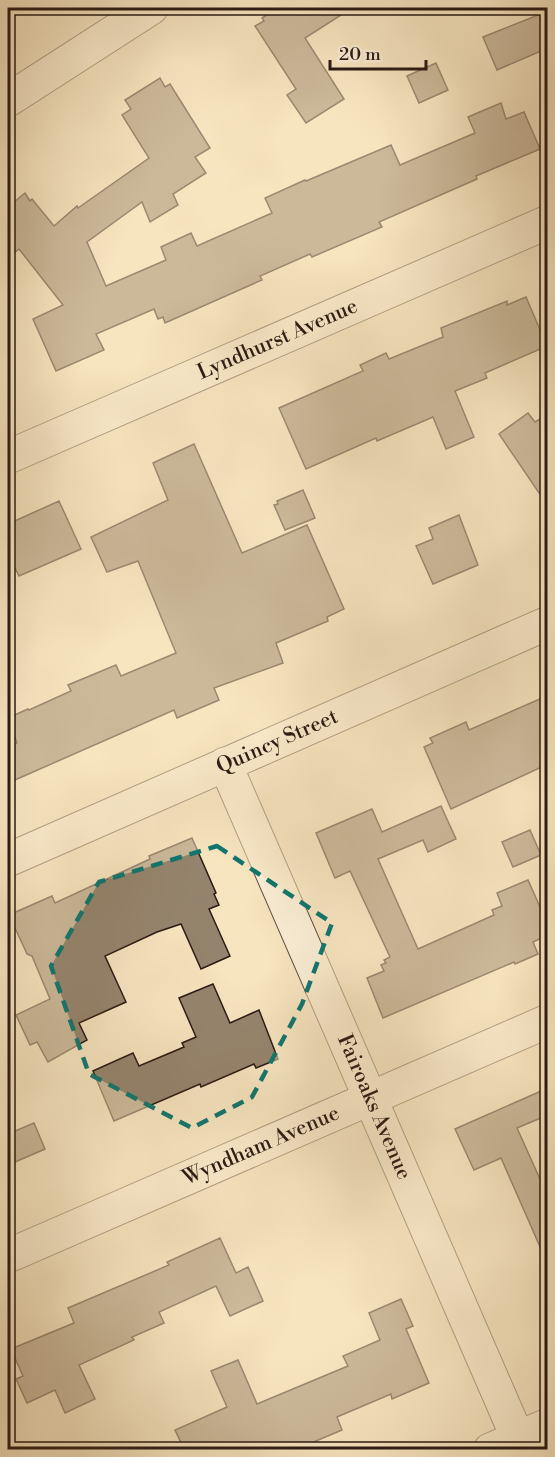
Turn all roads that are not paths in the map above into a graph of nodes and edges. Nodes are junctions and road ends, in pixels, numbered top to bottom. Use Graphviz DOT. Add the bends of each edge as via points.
graph roads {
  1 [pos="151,8"];
  2 [pos="8,100"];
  3 [pos="548,222"];
  4 [pos="8,457"];
  5 [pos="548,623"];
  6 [pos="225,764"];
  7 [pos="8,860"];
  8 [pos="548,1021"];
  9 [pos="370,1098"];
  10 [pos="8,1256"];
  11 [pos="548,1425"];
  12 [pos="510,1446"];
  1 -- 2 [label="street"];
  3 -- 4 [label="street, Lyndhurst Avenue"];
  5 -- 6 [label="street, Quincy Street"];
  6 -- 7 [label="street, Quincy Street"];
  6 -- 9 [label="street, Fairoaks Avenue"];
  8 -- 9 [label="street, Wyndham Avenue"];
  9 -- 10 [label="street, Wyndham Avenue"];
  9 -- 12 [label="street, Fairoaks Avenue"];
  11 -- 12 [label="street"];
}
